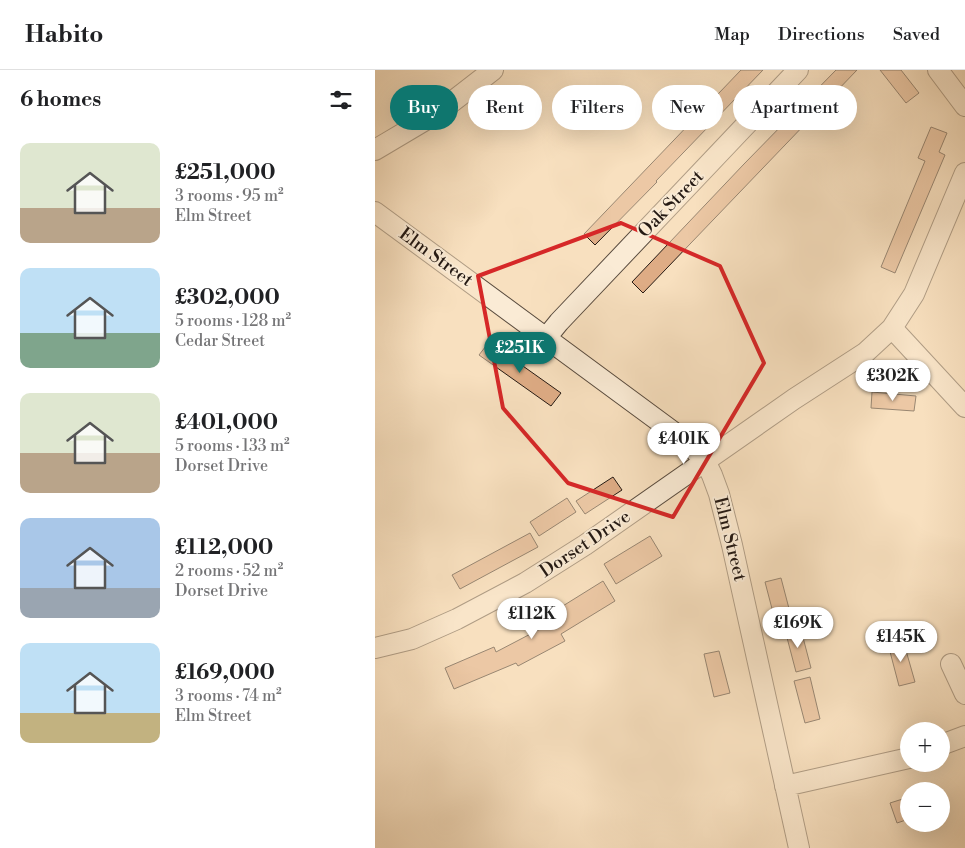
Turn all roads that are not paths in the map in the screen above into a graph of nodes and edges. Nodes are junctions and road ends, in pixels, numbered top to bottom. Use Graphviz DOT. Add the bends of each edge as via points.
graph roads {
  1 [pos="493,70"];
  2 [pos="798,70"];
  3 [pos="938,70"];
  4 [pos="965,106"];
  5 [pos="375,150"];
  6 [pos="965,173"];
  7 [pos="375,212"];
  8 [pos="892,328"];
  9 [pos="546,338"];
  10 [pos="965,407"];
  11 [pos="705,461"];
  12 [pos="375,648"];
  13 [pos="951,664"];
  14 [pos="965,694"];
  15 [pos="965,736"];
  16 [pos="950,742"];
  17 [pos="900,760"];
  18 [pos="785,786"];
  19 [pos="799,848"];
  1 -- 5 [label="street" via="439,112"];
  2 -- 9 [label="street, Oak Street"];
  3 -- 4 [label="street"];
  6 -- 8 [label="street, Dorset Drive" via="915,294"];
  7 -- 9 [label="street, Elm Street"];
  8 -- 10 [label="street"];
  8 -- 11 [label="street, Dorset Drive" via="865,352"];
  9 -- 11 [label="street, Elm Street" via="687,442"];
  11 -- 12 [label="street, Dorset Drive" via="525,583 412,639"];
  11 -- 18 [label="street, Elm Street" via="719,494 728,528"];
  13 -- 14 [label="street"];
  15 -- 16 [label="street"];
  17 -- 18 [label="street"];
  18 -- 19 [label="street, Elm Street"];
}
